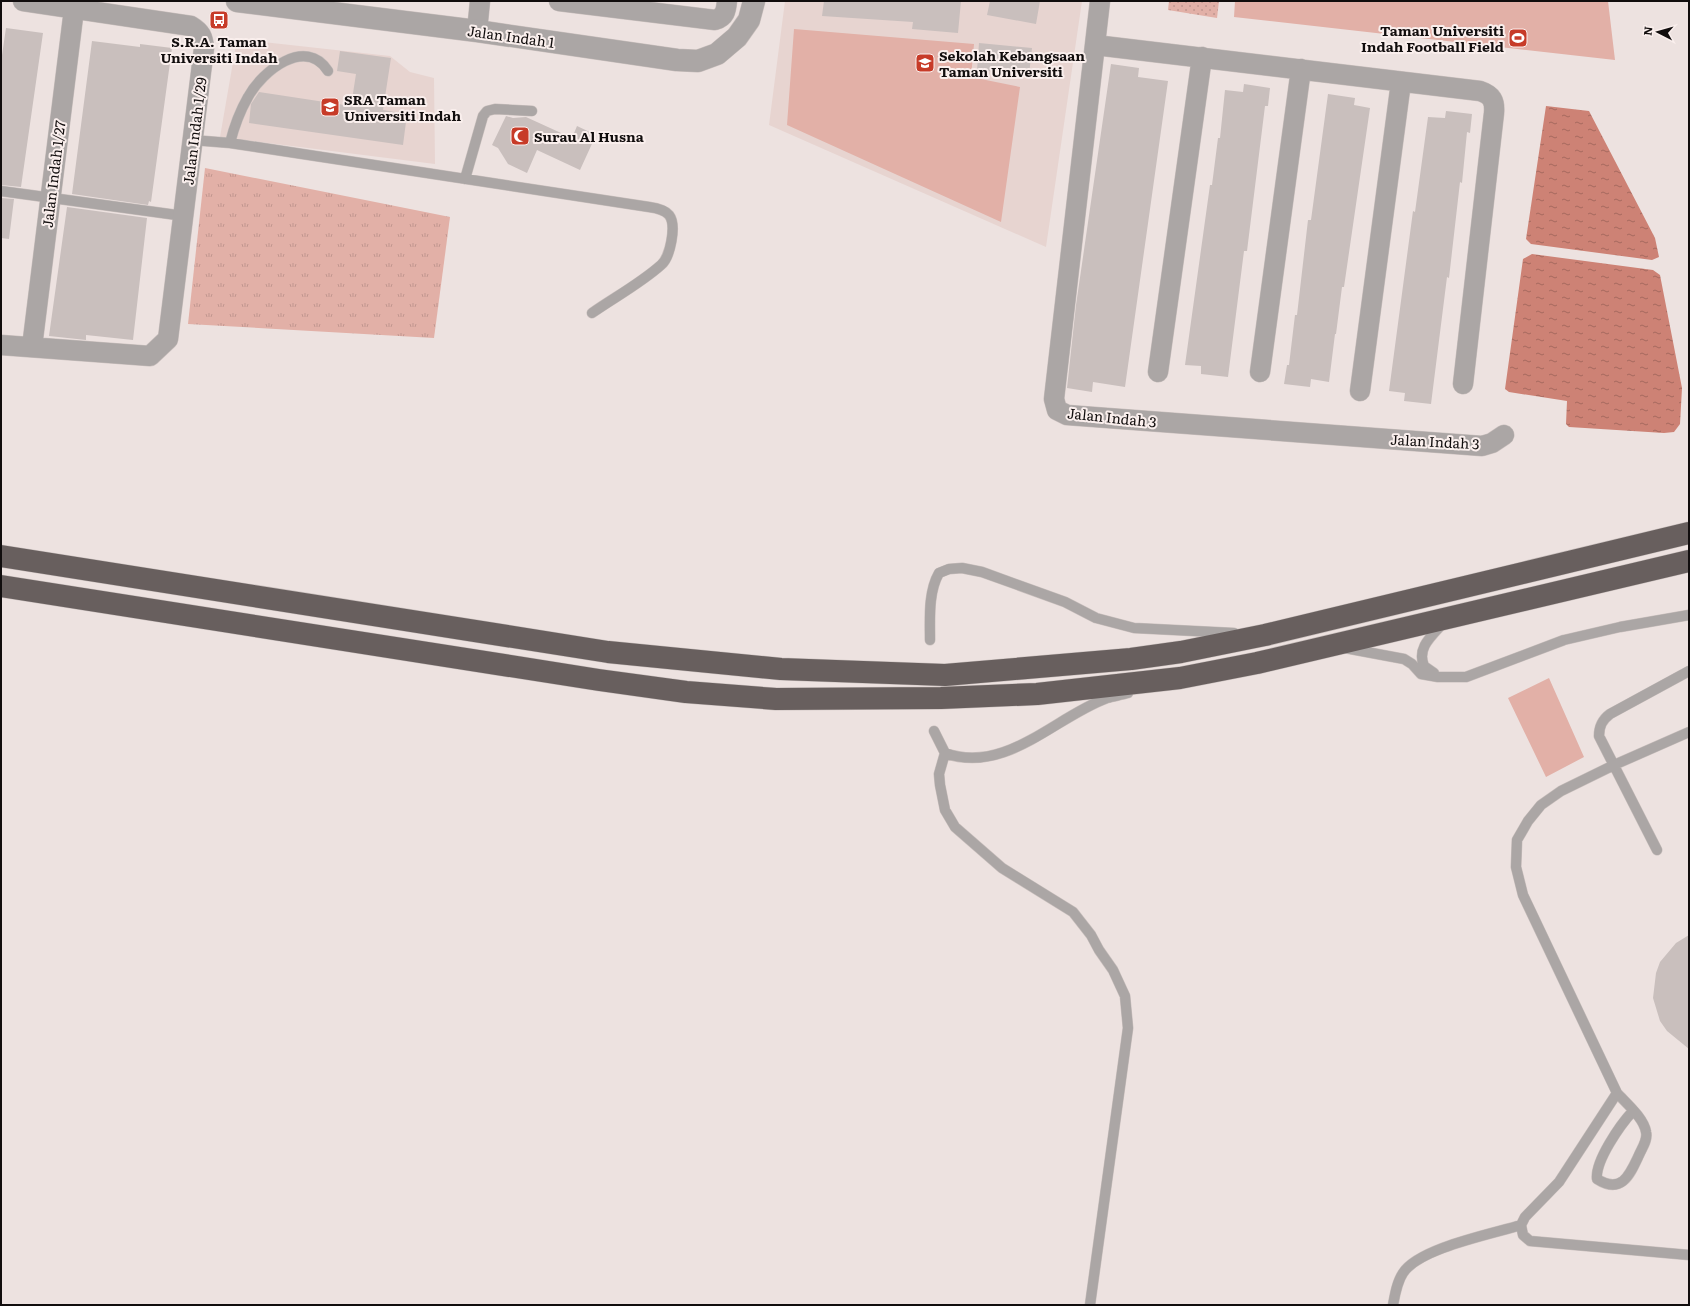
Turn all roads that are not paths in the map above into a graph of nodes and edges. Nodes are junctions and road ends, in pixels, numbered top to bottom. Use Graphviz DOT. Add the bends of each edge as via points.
graph roads {
  1 [pos="23,1"];
  2 [pos="237,1"];
  3 [pos="480,1"];
  4 [pos="560,1"];
  5 [pos="727,1"];
  6 [pos="754,1"];
  7 [pos="1100,1"];
  8 [pos="74,4"];
  9 [pos="603,4"];
  10 [pos="477,31"];
  11 [pos="1095,45"];
  12 [pos="1202,57"];
  13 [pos="1301,69"];
  14 [pos="328,71"];
  15 [pos="1401,82"];
  16 [pos="532,111"];
  17 [pos="192,140"];
  18 [pos="230,143"];
  19 [pos="465,179"];
  20 [pos="1,191"];
  21 [pos="51,198"];
  22 [pos="184,216"];
  23 [pos="592,313"];
  24 [pos="1,345"];
  25 [pos="32,347"];
  26 [pos="1158,372"];
  27 [pos="1260,372"];
  28 [pos="1463,384"];
  29 [pos="1360,391"];
  30 [pos="1504,436"];
  31 [pos="1689,521"];
  32 [pos="1689,533"];
  33 [pos="1664,539"];
  34 [pos="1,556"];
  35 [pos="1689,560"];
  36 [pos="1,586"];
  37 [pos="1689,615"];
  38 [pos="1449,616"];
  39 [pos="1265,635"];
  40 [pos="930,640"];
  41 [pos="1332,645"];
  42 [pos="1689,671"];
  43 [pos="1438,677"];
  44 [pos="1180,678"];
  45 [pos="934,731"];
  46 [pos="1689,732"];
  47 [pos="945,753"];
  48 [pos="1614,765"];
  49 [pos="1657,850"];
  50 [pos="1617,1093"];
  51 [pos="1633,1111"];
  52 [pos="1521,1225"];
  53 [pos="1689,1254"];
  54 [pos="1090,1305"];
  55 [pos="1393,1305"];
  1 -- 8 [label="street, Jalan Indah 1/29"];
  2 -- 10 [label="street, Jalan Indah 1"];
  3 -- 10 [label="street"];
  4 -- 9 [label="street"];
  5 -- 9 [label="street" via="726,11 721,19 715,20"];
  6 -- 10 [label="street, Jalan Indah 1" via="749,20 737,37 717,54 698,61"];
  7 -- 11 [label="street, Jalan Indah 3"];
  8 -- 17 [label="street, Jalan Indah 1/29" via="191,26 198,30 204,38 204,48"];
  8 -- 21 [label="street, Jalan Indah 1/27"];
  11 -- 12 [label="street"];
  11 -- 30 [label="street, Jalan Indah 3" via="1054,399 1057,410 1067,415 1482,446"];
  12 -- 13 [label="street"];
  12 -- 26 [label="street"];
  13 -- 15 [label="street"];
  13 -- 27 [label="street"];
  14 -- 18 [label="lane" via="315,57 304,56 287,59 274,68 254,87 247,98"];
  15 -- 28 [label="street" via="1488,93 1495,106"];
  15 -- 29 [label="street"];
  16 -- 19 [label="lane" via="487,111 483,116"];
  17 -- 18 [label="lane"];
  17 -- 22 [label="street, Jalan Indah 1/29"];
  18 -- 19 [label="lane"];
  19 -- 23 [label="lane" via="650,207 669,215 673,227 663,264"];
  20 -- 21 [label="lane"];
  21 -- 22 [label="lane"];
  21 -- 25 [label="street, Jalan Indah 1/27"];
  22 -- 25 [label="street, Jalan Indah 1/29" via="168,339 150,356"];
  24 -- 25 [label="street"];
  31 -- 33 [label="highway"];
  32 -- 33 [label="highway"];
  33 -- 39 [label="highway"];
  34 -- 39 [label="highway" via="608,652 781,669 945,675 1131,659"];
  35 -- 38 [label="highway"];
  36 -- 44 [label="highway" via="599,680 686,692 776,700 1037,694"];
  37 -- 43 [label="lane" via="1564,640 1466,676"];
  38 -- 41 [label="highway"];
  38 -- 43 [label="lane" via="1425,644 1421,653 1424,666"];
  39 -- 40 [label="lane" via="1134,628 1096,618 1064,602 982,572 962,568 939,573 934,582"];
  41 -- 43 [label="lane" via="1404,659 1421,674"];
  41 -- 44 [label="highway"];
  42 -- 48 [label="lane" via="1602,719 1599,736"];
  44 -- 47 [label="lane" via="1107,699 998,754 958,758"];
  45 -- 47 [label="lane"];
  46 -- 48 [label="lane"];
  47 -- 54 [label="lane" via="939,774 940,785 945,810 955,827 1002,868 1072,912 1091,935 1113,970 1125,996 1128,1028"];
  48 -- 49 [label="lane"];
  48 -- 50 [label="lane" via="1561,791 1541,805 1517,840 1516,868 1523,895"];
  50 -- 51 [label="lane"];
  50 -- 52 [label="lane" via="1558,1182 1525,1217"];
  51 -- 51 [label="lane" via="1644,1124 1647,1138 1628,1178 1613,1185 1605,1184 1598,1179 1598,1167 1622,1123"];
  52 -- 53 [label="lane" via="1523,1234 1530,1242"];
  52 -- 55 [label="lane" via="1437,1250 1420,1258 1404,1272"];
}
